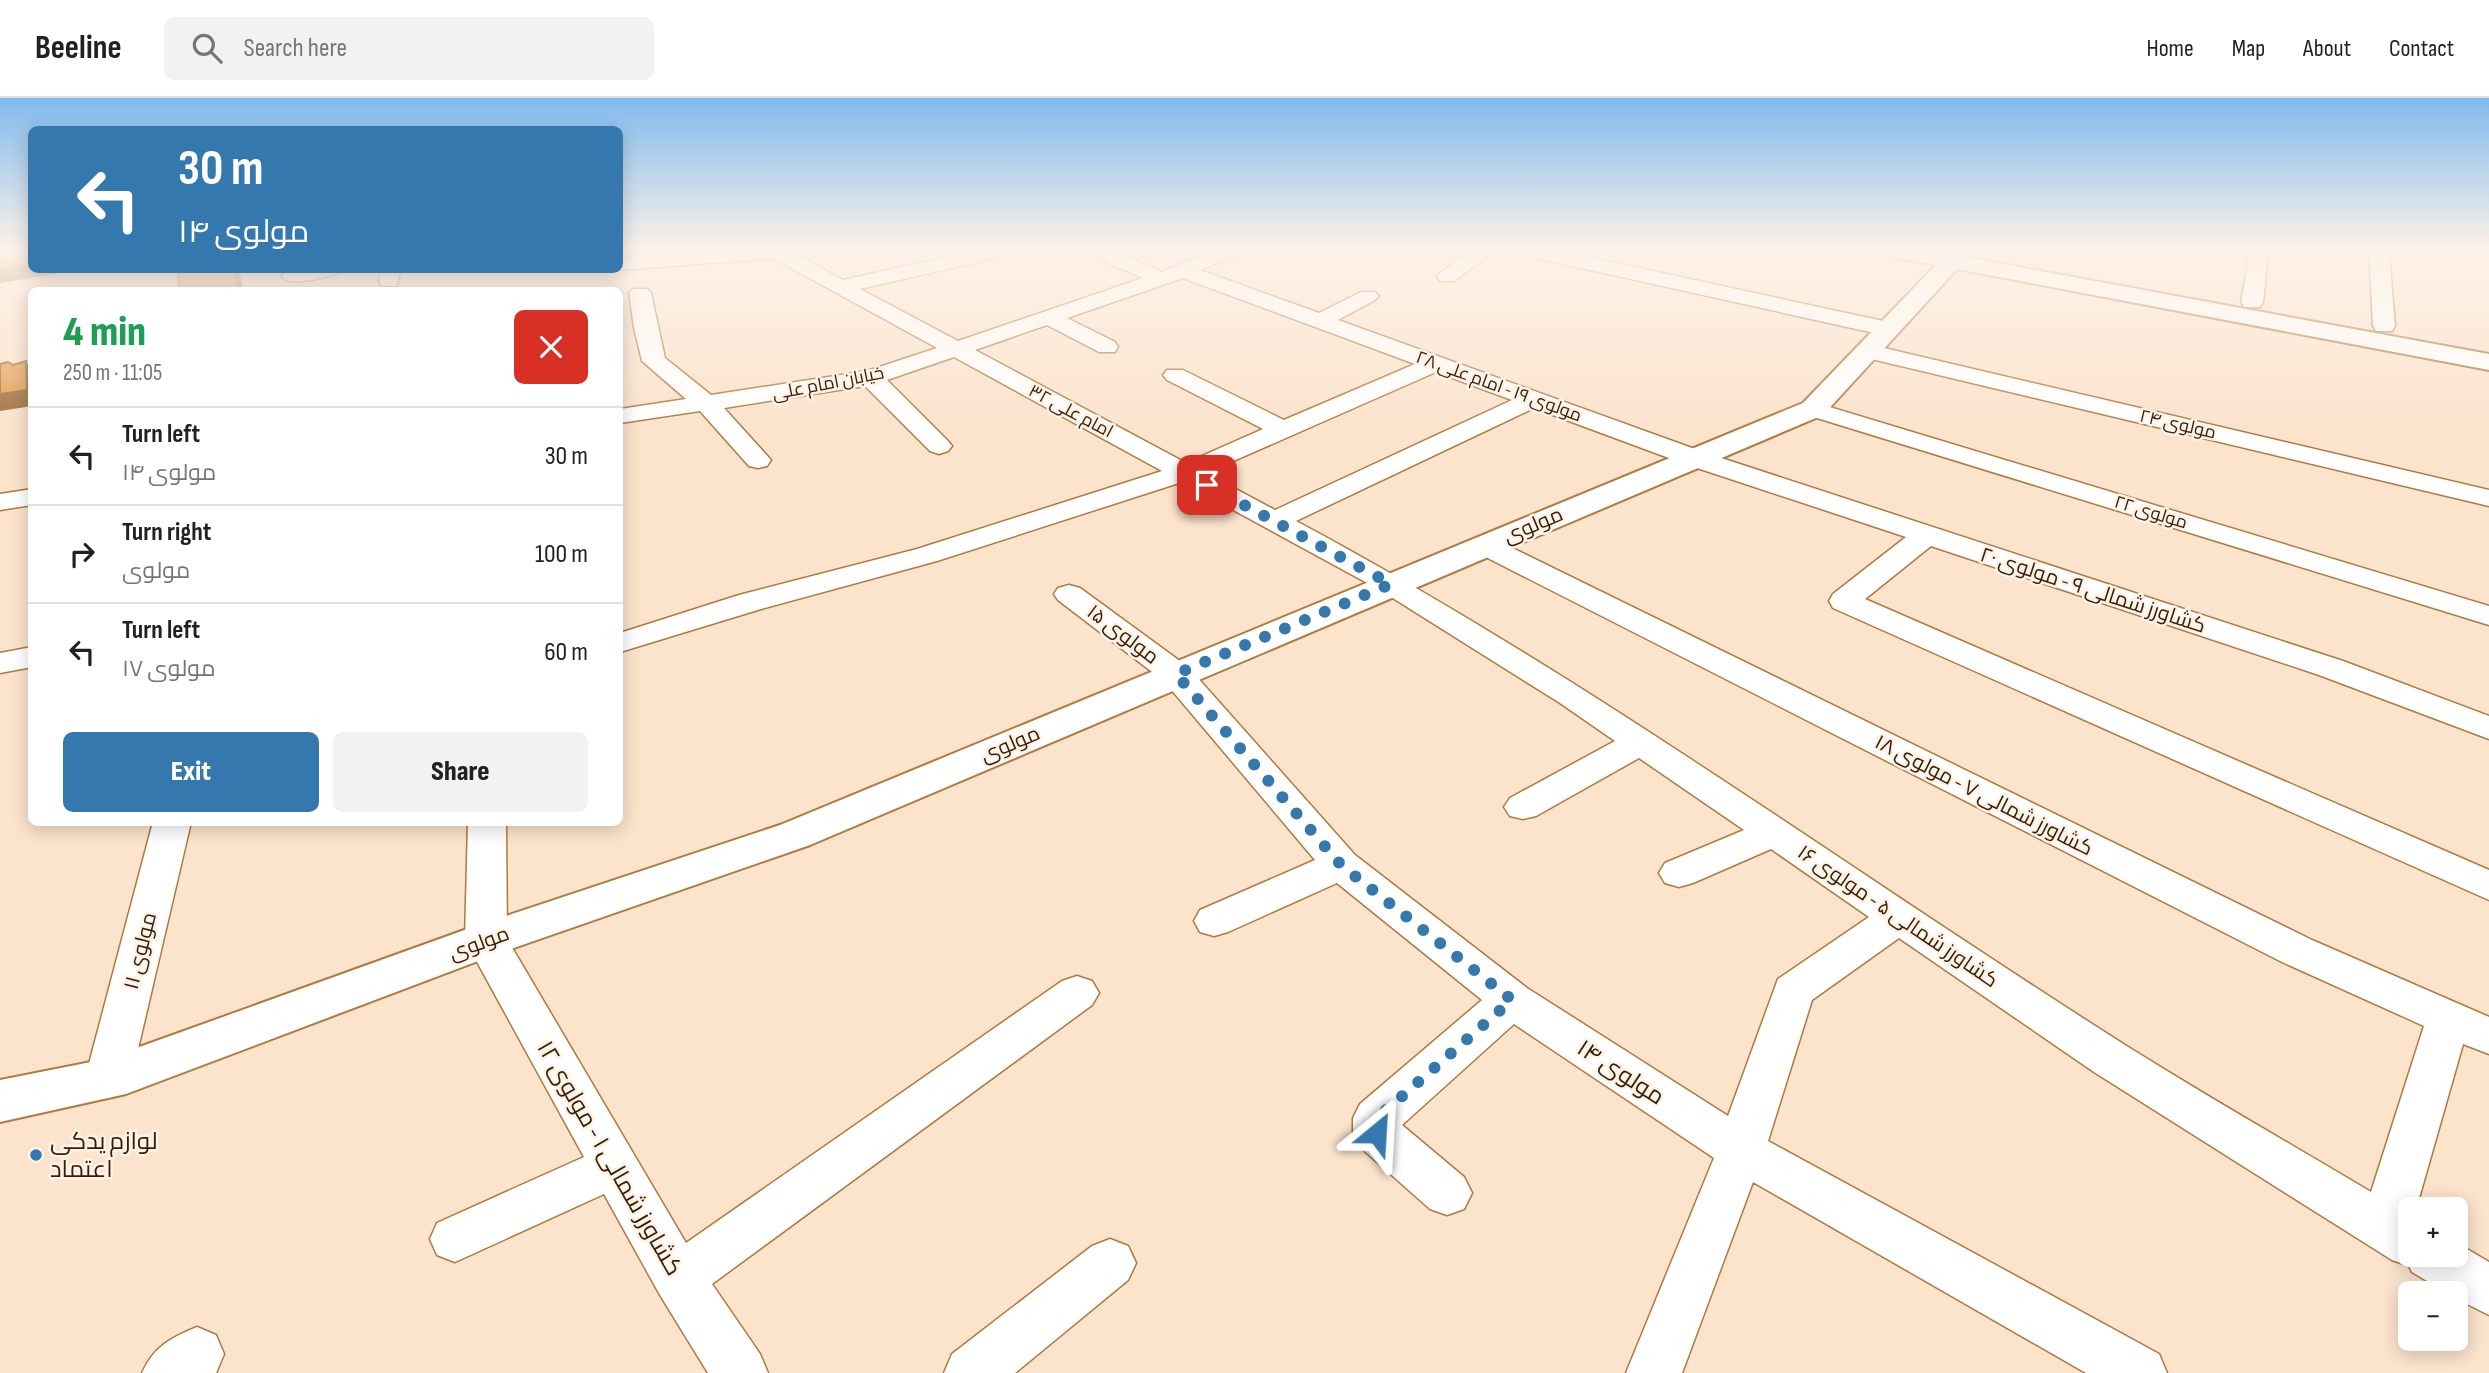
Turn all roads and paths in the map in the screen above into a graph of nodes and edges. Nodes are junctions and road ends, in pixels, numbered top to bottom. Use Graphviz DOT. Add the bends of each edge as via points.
graph roads {
  1 [pos="638,312"];
  2 [pos="886,312"];
  3 [pos="1068,312"];
  4 [pos="1292,312"];
  5 [pos="1338,312"];
  6 [pos="1793,312"];
  7 [pos="1904,312"];
  8 [pos="2232,312"];
  9 [pos="2304,312"];
  10 [pos="2382,312"];
  11 [pos="1049,318"];
  12 [pos="1320,321"];
  13 [pos="2384,326"];
  14 [pos="1888,329"];
  15 [pos="1107,346"];
  16 [pos="2489,346"];
  17 [pos="957,350"];
  18 [pos="1867,351"];
  19 [pos="2489,362"];
  20 [pos="1436,363"];
  21 [pos="1175,375"];
  22 [pos="872,378"];
  23 [pos="1533,399"];
  24 [pos="707,404"];
  25 [pos="1813,409"];
  26 [pos="623,416"];
  27 [pos="1281,428"];
  28 [pos="939,446"];
  29 [pos="1694,458"];
  30 [pos="758,460"];
  31 [pos="1184,472"];
  32 [pos="28,498"];
  33 [pos="2489,498"];
  34 [pos="0,502"];
  35 [pos="1275,522"];
  36 [pos="1926,535"];
  37 [pos="1484,545"];
  38 [pos="1391,584"];
  39 [pos="1069,594"];
  40 [pos="2489,616"];
  41 [pos="623,642"];
  42 [pos="28,658"];
  43 [pos="0,663"];
  44 [pos="1176,674"];
  45 [pos="2489,728"];
  46 [pos="1641,742"];
  47 [pos="1522,807"];
  48 [pos="171,826"];
  49 [pos="487,826"];
  50 [pos="1774,832"];
  51 [pos="1341,865"];
  52 [pos="1679,873"];
  53 [pos="2489,886"];
  54 [pos="1899,917"];
  55 [pos="1214,921"];
  56 [pos="486,940"];
  57 [pos="1077,993"];
  58 [pos="1512,1000"];
  59 [pos="2468,1028"];
  60 [pos="108,1079"];
  61 [pos="0,1101"];
  62 [pos="1741,1150"];
  63 [pos="615,1166"];
  64 [pos="1447,1193"];
  65 [pos="2397,1235"];
  66 [pos="455,1239"];
  67 [pos="1110,1263"];
  68 [pos="2450,1267"];
  69 [pos="678,1278"];
  70 [pos="2489,1290"];
  71 [pos="740,1373"];
  72 [pos="972,1373"];
  73 [pos="1654,1373"];
  74 [pos="2139,1373"];
  1 -- 24 [label="street" via="654,361"];
  2 -- 17 [label="street, امام علی ۳۲"];
  3 -- 11 [label="street, خیابان امام علی"];
  4 -- 12 [label="street, مولوی ۱۹ - امام علی ۲۸"];
  5 -- 12 [label="street"];
  6 -- 14 [label="street"];
  7 -- 14 [label="street, مولوی"];
  8 -- 19 [label="street"];
  9 -- 13 [label="street"];
  10 -- 13 [label="street"];
  11 -- 15 [label="street"];
  11 -- 17 [label="street, خیابان امام علی"];
  12 -- 20 [label="street, مولوی ۱۹ - امام علی ۲۸"];
  13 -- 16 [label="street"];
  14 -- 18 [label="street, مولوی"];
  17 -- 22 [label="street, خیابان امام علی"];
  17 -- 31 [label="street, امام علی ۳۲"];
  18 -- 25 [label="street, مولوی"];
  18 -- 33 [label="street, مولوی ۲۴"];
  20 -- 23 [label="street, مولوی ۱۹ - امام علی ۲۸"];
  20 -- 27 [label="street"];
  21 -- 27 [label="street"];
  22 -- 24 [label="street, خیابان امام علی"];
  22 -- 28 [label="street"];
  23 -- 29 [label="street, مولوی ۱۹ - امام علی ۲۸"];
  23 -- 35 [label="street"];
  24 -- 26 [label="street, خیابان امام علی"];
  24 -- 30 [label="street"];
  25 -- 29 [label="street, مولوی"];
  25 -- 40 [label="street, مولوی ۲۲"];
  27 -- 31 [label="street"];
  29 -- 36 [label="street, کشاورز شمالی ۹ - مولوی ۲۰"];
  29 -- 37 [label="street, مولوی"];
  31 -- 35 [label="street, امام علی ۳۲"];
  31 -- 41 [label="street" via="927,555 750,602"];
  32 -- 34 [label="street"];
  35 -- 38 [label="street, کشاورز شمالی ۵ - مولوی ۱۶"];
  36 -- 45 [label="street, کشاورز شمالی ۹ - مولوی ۲۰" via="2331,668"];
  36 -- 53 [label="street" via="1844,601"];
  37 -- 38 [label="street, مولوی"];
  37 -- 59 [label="street, کشاورز شمالی ۷ - مولوی ۱۸" via="2297,951"];
  38 -- 44 [label="street, مولوی"];
  38 -- 46 [label="street, کشاورز شمالی ۵ - مولوی ۱۶"];
  39 -- 44 [label="street, مولوی ۱۵"];
  42 -- 43 [label="street"];
  44 -- 51 [label="street, مولوی ۱۴"];
  44 -- 56 [label="street, مولوی" via="794,835"];
  46 -- 47 [label="street"];
  46 -- 50 [label="street, کشاورز شمالی ۵ - مولوی ۱۶"];
  48 -- 60 [label="street, مولوی ۱۱"];
  49 -- 56 [label="street"];
  50 -- 52 [label="street"];
  50 -- 54 [label="street, کشاورز شمالی ۵ - مولوی ۱۶"];
  51 -- 55 [label="street"];
  51 -- 58 [label="street, مولوی ۱۴"];
  54 -- 62 [label="street" via="1793,991"];
  54 -- 65 [label="street, کشاورز شمالی ۵ - مولوی ۱۶" via="2110,1059"];
  56 -- 60 [label="street, مولوی"];
  56 -- 63 [label="street, کشاورز شمالی ۱ - مولوی ۱۲"];
  57 -- 69 [label="street"];
  58 -- 62 [label="street, مولوی ۱۴"];
  58 -- 64 [label="street" via="1377,1118 1377,1133"];
  59 -- 65 [label="street"];
  60 -- 61 [label="street, مولوی"];
  62 -- 73 [label="street"];
  62 -- 74 [label="street, مولوی ۱۴"];
  63 -- 66 [label="street"];
  63 -- 69 [label="street, کشاورز شمالی ۱ - مولوی ۱۲"];
  67 -- 72 [label="street"];
  68 -- 70 [label="street"];
  69 -- 71 [label="street, کشاورز شمالی ۱ - مولوی ۱۲"];
}
